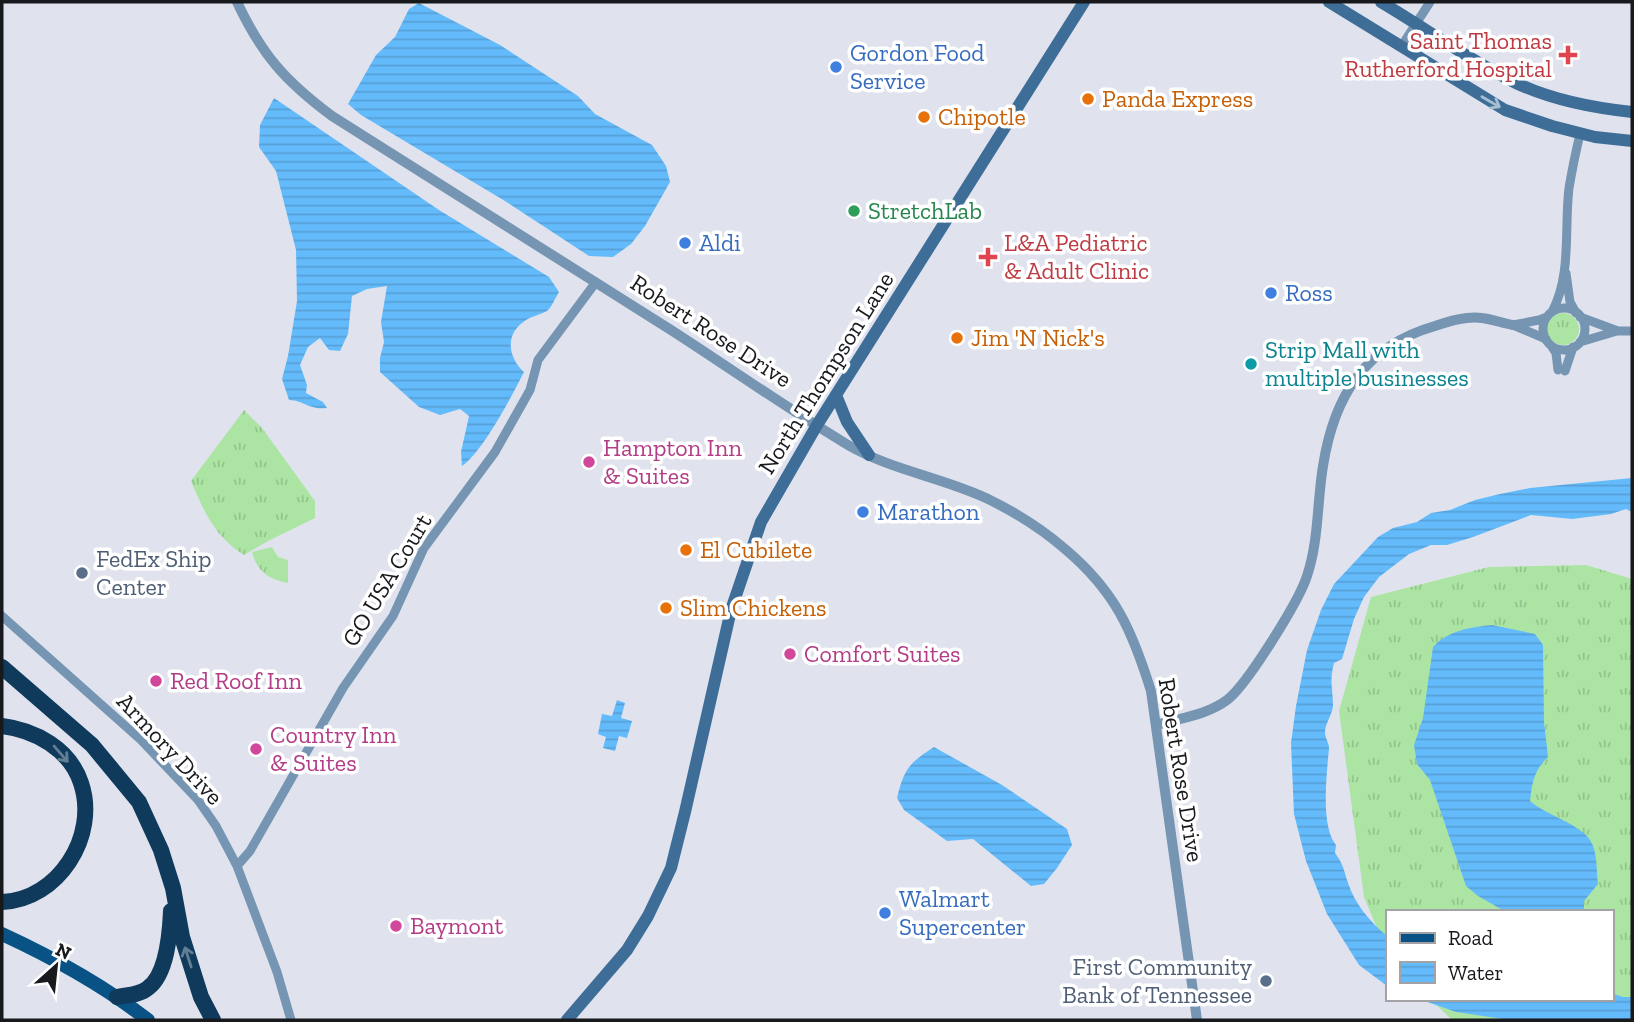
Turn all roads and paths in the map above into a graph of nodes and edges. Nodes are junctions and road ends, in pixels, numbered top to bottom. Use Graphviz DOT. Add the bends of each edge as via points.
graph roads {
  1 [pos="237,2"];
  2 [pos="1084,2"];
  3 [pos="1329,2"];
  4 [pos="1381,2"];
  5 [pos="1430,2"];
  6 [pos="1416,23"];
  7 [pos="1401,47"];
  8 [pos="1632,112"];
  9 [pos="1580,134"];
  10 [pos="1632,141"];
  11 [pos="1565,271"];
  12 [pos="596,282"];
  13 [pos="1549,315"];
  14 [pos="1578,315"];
  15 [pos="1513,325"];
  16 [pos="1618,331"];
  17 [pos="1632,331"];
  18 [pos="1548,342"];
  19 [pos="1576,345"];
  20 [pos="836,395"];
  21 [pos="817,425"];
  22 [pos="869,455"];
  23 [pos="2,616"];
  24 [pos="2,667"];
  25 [pos="1157,725"];
  26 [pos="2,726"];
  27 [pos="160,850"];
  28 [pos="237,866"];
  29 [pos="2,902"];
  30 [pos="2,934"];
  31 [pos="117,997"];
  32 [pos="148,1020"];
  33 [pos="213,1020"];
  34 [pos="291,1020"];
  35 [pos="568,1020"];
  36 [pos="1197,1020"];
  1 -- 12 [label="street, Robert Rose Drive" via="276,68 302,94"];
  2 -- 20 [label="main road, North Thompson Lane"];
  3 -- 7 [label="main road"];
  4 -- 6 [label="main road"];
  5 -- 6 [label="street"];
  6 -- 7 [label="street"];
  6 -- 8 [label="main road" via="1517,83 1560,98"];
  7 -- 9 [label="main road, one-way" via="1505,110"];
  9 -- 10 [label="main road"];
  9 -- 11 [label="street" via="1569,188"];
  11 -- 13 [label="street"];
  11 -- 14 [label="street" via="1570,302"];
  12 -- 21 [label="street, Robert Rose Drive"];
  12 -- 28 [label="street, GO USA Court" via="538,360 530,390 495,452 424,548 393,616 343,688"];
  13 -- 14 [label="street" via="1564,308"];
  13 -- 15 [label="street"];
  13 -- 18 [label="street" via="1543,326"];
  14 -- 16 [label="street"];
  14 -- 19 [label="street" via="1584,330"];
  15 -- 18 [label="street"];
  15 -- 25 [label="street" via="1480,318 1427,328 1382,350 1357,375 1330,437 1315,543 1307,578 1293,605 1229,699 1201,713"];
  16 -- 17 [label="street"];
  16 -- 19 [label="street"];
  18 -- 19 [label="street" via="1562,349"];
  18 -- 19 [label="street" via="1562,370"];
  20 -- 21 [label="main road, North Thompson Lane"];
  20 -- 22 [label="main road"];
  21 -- 22 [label="street, Robert Rose Drive"];
  21 -- 35 [label="main road, North Thompson Lane" via="764,517 745,563 671,868 627,950"];
  22 -- 25 [label="street, Robert Rose Drive" via="985,498 1021,517 1095,577 1121,611 1138,647"];
  23 -- 28 [label="street, Armory Drive" via="149,748 198,800"];
  24 -- 27 [label="highway" via="92,745 139,802"];
  25 -- 36 [label="street, Robert Rose Drive"];
  26 -- 29 [label="highway, one-way" via="26,730 57,747 81,782 85,805 84,826 67,867 34,893"];
  27 -- 31 [label="highway" via="171,906 169,943 154,982 147,989"];
  33 -- 27 [label="highway, one-way" via="182,937"];
  28 -- 34 [label="street, Armory Drive"];
  30 -- 31 [label="main road"];
  31 -- 32 [label="main road"];
}
